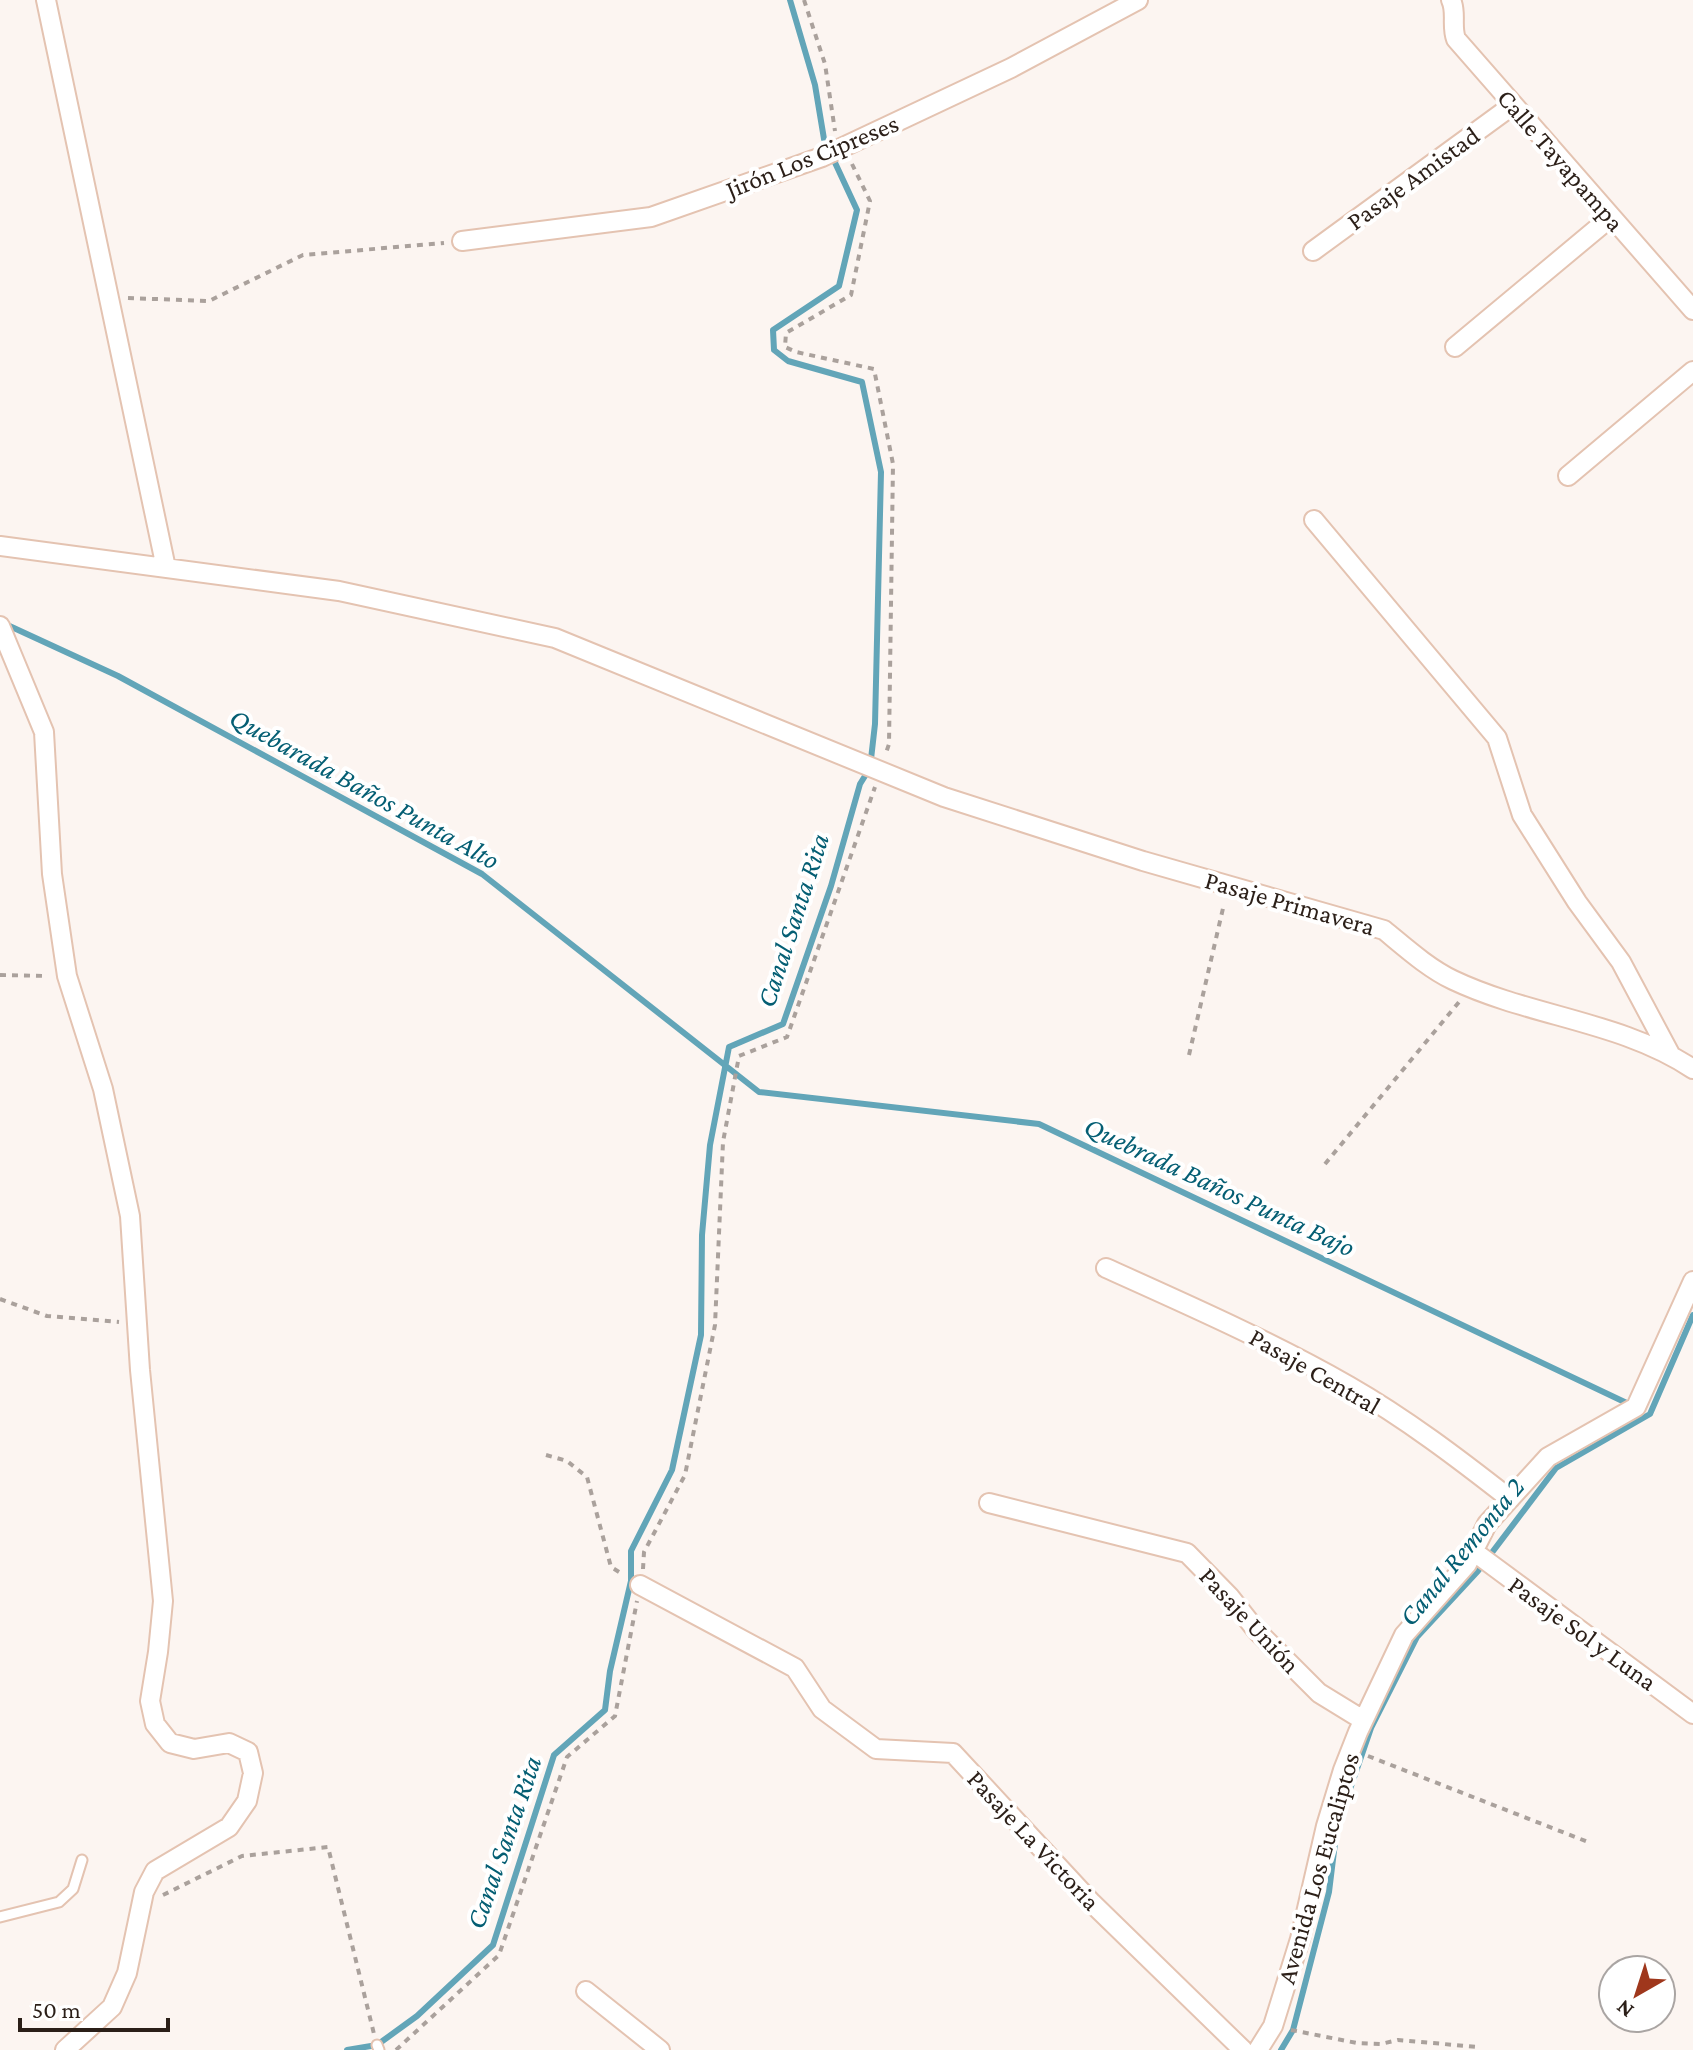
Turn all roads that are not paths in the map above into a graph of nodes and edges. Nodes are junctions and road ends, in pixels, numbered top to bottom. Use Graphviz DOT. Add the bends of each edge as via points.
graph roads {
  1 [pos="46,0"];
  2 [pos="1138,0"];
  3 [pos="1451,0"];
  4 [pos="1513,105"];
  5 [pos="1611,217"];
  6 [pos="462,241"];
  7 [pos="1313,251"];
  8 [pos="1693,310"];
  9 [pos="1455,347"];
  10 [pos="1693,371"];
  11 [pos="1568,476"];
  12 [pos="1314,520"];
  13 [pos="0,546"];
  14 [pos="166,568"];
  15 [pos="0,626"];
  16 [pos="1670,1054"];
  17 [pos="1693,1069"];
  18 [pos="1106,1268"];
  19 [pos="1693,1281"];
  20 [pos="1510,1499"];
  21 [pos="989,1503"];
  22 [pos="1473,1551"];
  23 [pos="640,1585"];
  24 [pos="1693,1714"];
  25 [pos="1363,1720"];
  26 [pos="82,1860"];
  27 [pos="0,1917"];
  28 [pos="586,1991"];
  29 [pos="65,2050"];
  30 [pos="660,2050"];
  31 [pos="1243,2050"];
  32 [pos="1258,2050"];
  1 -- 14 [label="street"];
  2 -- 6 [label="street, Jirón Los Cipreses" via="1011,68 822,157 651,217"];
  3 -- 4 [label="street, Calle Tayapampa" via="1456,39"];
  4 -- 5 [label="street, Calle Tayapampa"];
  4 -- 7 [label="street, Pasaje Amistad"];
  5 -- 8 [label="street, Calle Tayapampa"];
  5 -- 9 [label="street"];
  10 -- 11 [label="street"];
  12 -- 16 [label="street" via="1497,738 1522,815 1621,962"];
  13 -- 14 [label="street, Pasaje Primavera"];
  14 -- 16 [label="street, Pasaje Primavera" via="339,591 555,638 944,797 1384,930 1470,988"];
  15 -- 29 [label="street" via="44,732 52,874 67,976 103,1089 130,1216 163,1601 150,1701 155,1724 170,1743 194,1749 229,1743 248,1752 253,1773 247,1801 229,1827 155,1871 144,1892 127,1973 112,2007"];
  16 -- 17 [label="street, Pasaje Primavera"];
  18 -- 20 [label="street, Pasaje Central" via="1229,1322 1351,1387"];
  19 -- 20 [label="street, Avenida Los Eucaliptos" via="1636,1407 1548,1457"];
  20 -- 22 [label="street, Avenida Los Eucaliptos" via="1487,1524"];
  21 -- 25 [label="street, Pasaje Unión" via="1187,1553 1319,1693"];
  22 -- 24 [label="street, Pasaje Sol y Luna"];
  22 -- 25 [label="street, Avenida Los Eucaliptos" via="1404,1635"];
  23 -- 31 [label="street, Pasaje La Victoria" via="795,1668 822,1709 876,1749 953,1753 1092,1903"];
  25 -- 32 [label="street, Avenida Los Eucaliptos" via="1326,1826 1273,2026"];
  26 -- 27 [label="lane" via="73,1889 59,1902"];
  28 -- 30 [label="street"];
}
